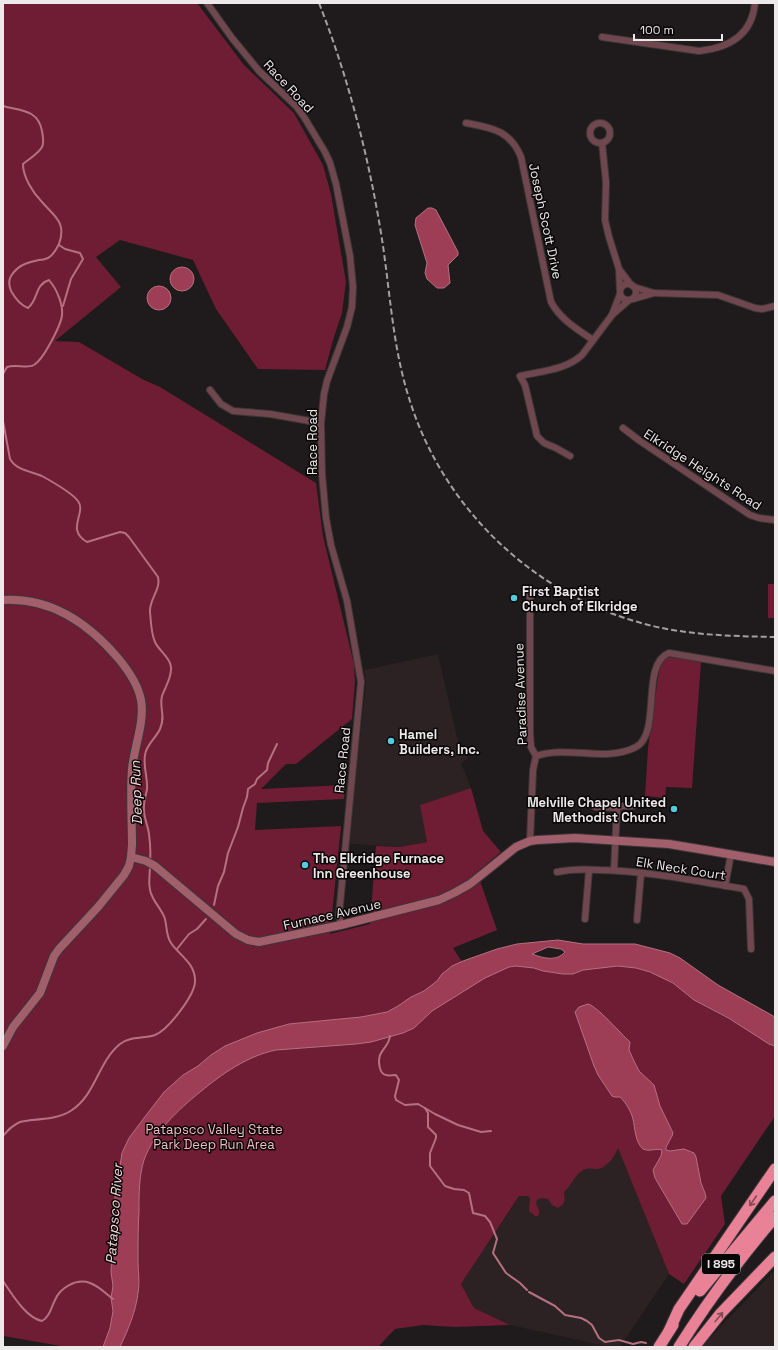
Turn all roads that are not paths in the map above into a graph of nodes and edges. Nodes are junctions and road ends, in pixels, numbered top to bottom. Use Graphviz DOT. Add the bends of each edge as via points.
graph roads {
  1 [pos="206,3"];
  2 [pos="755,3"];
  3 [pos="602,37"];
  4 [pos="466,123"];
  5 [pos="602,143"];
  6 [pos="619,269"];
  7 [pos="633,286"];
  8 [pos="620,293"];
  9 [pos="654,293"];
  10 [pos="631,300"];
  11 [pos="775,306"];
  12 [pos="612,315"];
  13 [pos="593,340"];
  14 [pos="210,390"];
  15 [pos="321,423"];
  16 [pos="623,428"];
  17 [pos="570,456"];
  18 [pos="775,520"];
  19 [pos="530,592"];
  20 [pos="3,600"];
  21 [pos="775,671"];
  22 [pos="536,756"];
  23 [pos="633,806"];
  24 [pos="595,807"];
  25 [pos="617,808"];
  26 [pos="530,841"];
  27 [pos="616,841"];
  28 [pos="731,854"];
  29 [pos="131,857"];
  30 [pos="775,862"];
  31 [pos="589,870"];
  32 [pos="614,870"];
  33 [pos="557,872"];
  34 [pos="641,873"];
  35 [pos="725,886"];
  36 [pos="585,919"];
  37 [pos="637,920"];
  38 [pos="341,925"];
  39 [pos="751,949"];
  40 [pos="3,1046"];
  41 [pos="775,1168"];
  42 [pos="775,1201"];
  43 [pos="775,1217"];
  44 [pos="775,1257"];
  45 [pos="670,1330"];
  46 [pos="659,1347"];
  47 [pos="679,1347"];
  48 [pos="694,1347"];
  1 -- 15 [label="street, Race Road" via="259,71 300,111 325,152 334,173 350,256 353,299 347,327 327,381"];
  2 -- 3 [label="street" via="753,16 740,35 722,47 712,50 699,51"];
  4 -- 13 [label="street, Joseph Scott Drive" via="502,132 515,144 521,157 551,302 565,320"];
  5 -- 6 [label="street" via="606,182 605,220"];
  6 -- 7 [label="street"];
  6 -- 8 [label="street"];
  7 -- 8 [label="street" via="624,285"];
  7 -- 9 [label="street"];
  7 -- 10 [label="street" via="636,294"];
  8 -- 10 [label="street" via="624,300"];
  8 -- 12 [label="street"];
  9 -- 10 [label="street"];
  9 -- 11 [label="street" via="708,294 726,297 749,307 762,309"];
  10 -- 12 [label="street"];
  12 -- 13 [label="street"];
  13 -- 17 [label="street" via="582,355 570,364 520,376 525,385 537,436 544,443"];
  14 -- 15 [label="street" via="221,404 233,411 270,414"];
  15 -- 38 [label="street, Race Road" via="326,518 347,601 361,682 339,914"];
  16 -- 18 [label="street, Elkridge Heights Road" via="750,515"];
  19 -- 22 [label="street, Paradise Avenue" via="530,733 531,747"];
  20 -- 29 [label="street" via="38,602 55,608 82,624 105,643 134,681 142,709 132,770"];
  21 -- 22 [label="street" via="669,653 662,656 656,666 648,730 640,744 610,754 556,752"];
  22 -- 26 [label="street, Paradise Avenue" via="533,770"];
  23 -- 25 [label="street"];
  24 -- 25 [label="street"];
  25 -- 27 [label="street"];
  26 -- 27 [label="street, Furnace Avenue" via="557,838"];
  26 -- 38 [label="street, Furnace Avenue" via="510,851 477,879 448,896 430,903"];
  27 -- 28 [label="street, Furnace Avenue" via="669,844"];
  27 -- 32 [label="street"];
  28 -- 30 [label="street, Furnace Avenue"];
  28 -- 35 [label="street"];
  29 -- 38 [label="street, Furnace Avenue" via="155,866 231,930 248,940 259,942"];
  29 -- 40 [label="street" via="129,866 120,879 57,952 37,998 13,1026"];
  31 -- 32 [label="street, Elk Neck Court"];
  31 -- 33 [label="street, Elk Neck Court" via="568,869"];
  31 -- 36 [label="street"];
  32 -- 34 [label="street, Elk Neck Court"];
  34 -- 35 [label="street, Elk Neck Court"];
  34 -- 37 [label="street"];
  35 -- 39 [label="street, Elk Neck Court" via="744,889 749,899"];
  41 -- 45 [label="highway, one-way" via="679,1309"];
  42 -- 45 [label="highway, I 895" via="708,1280"];
  43 -- 47 [label="highway, I 895" via="718,1287"];
  48 -- 44 [label="highway, one-way" via="721,1313"];
  45 -- 46 [label="highway, I 895"];
}
